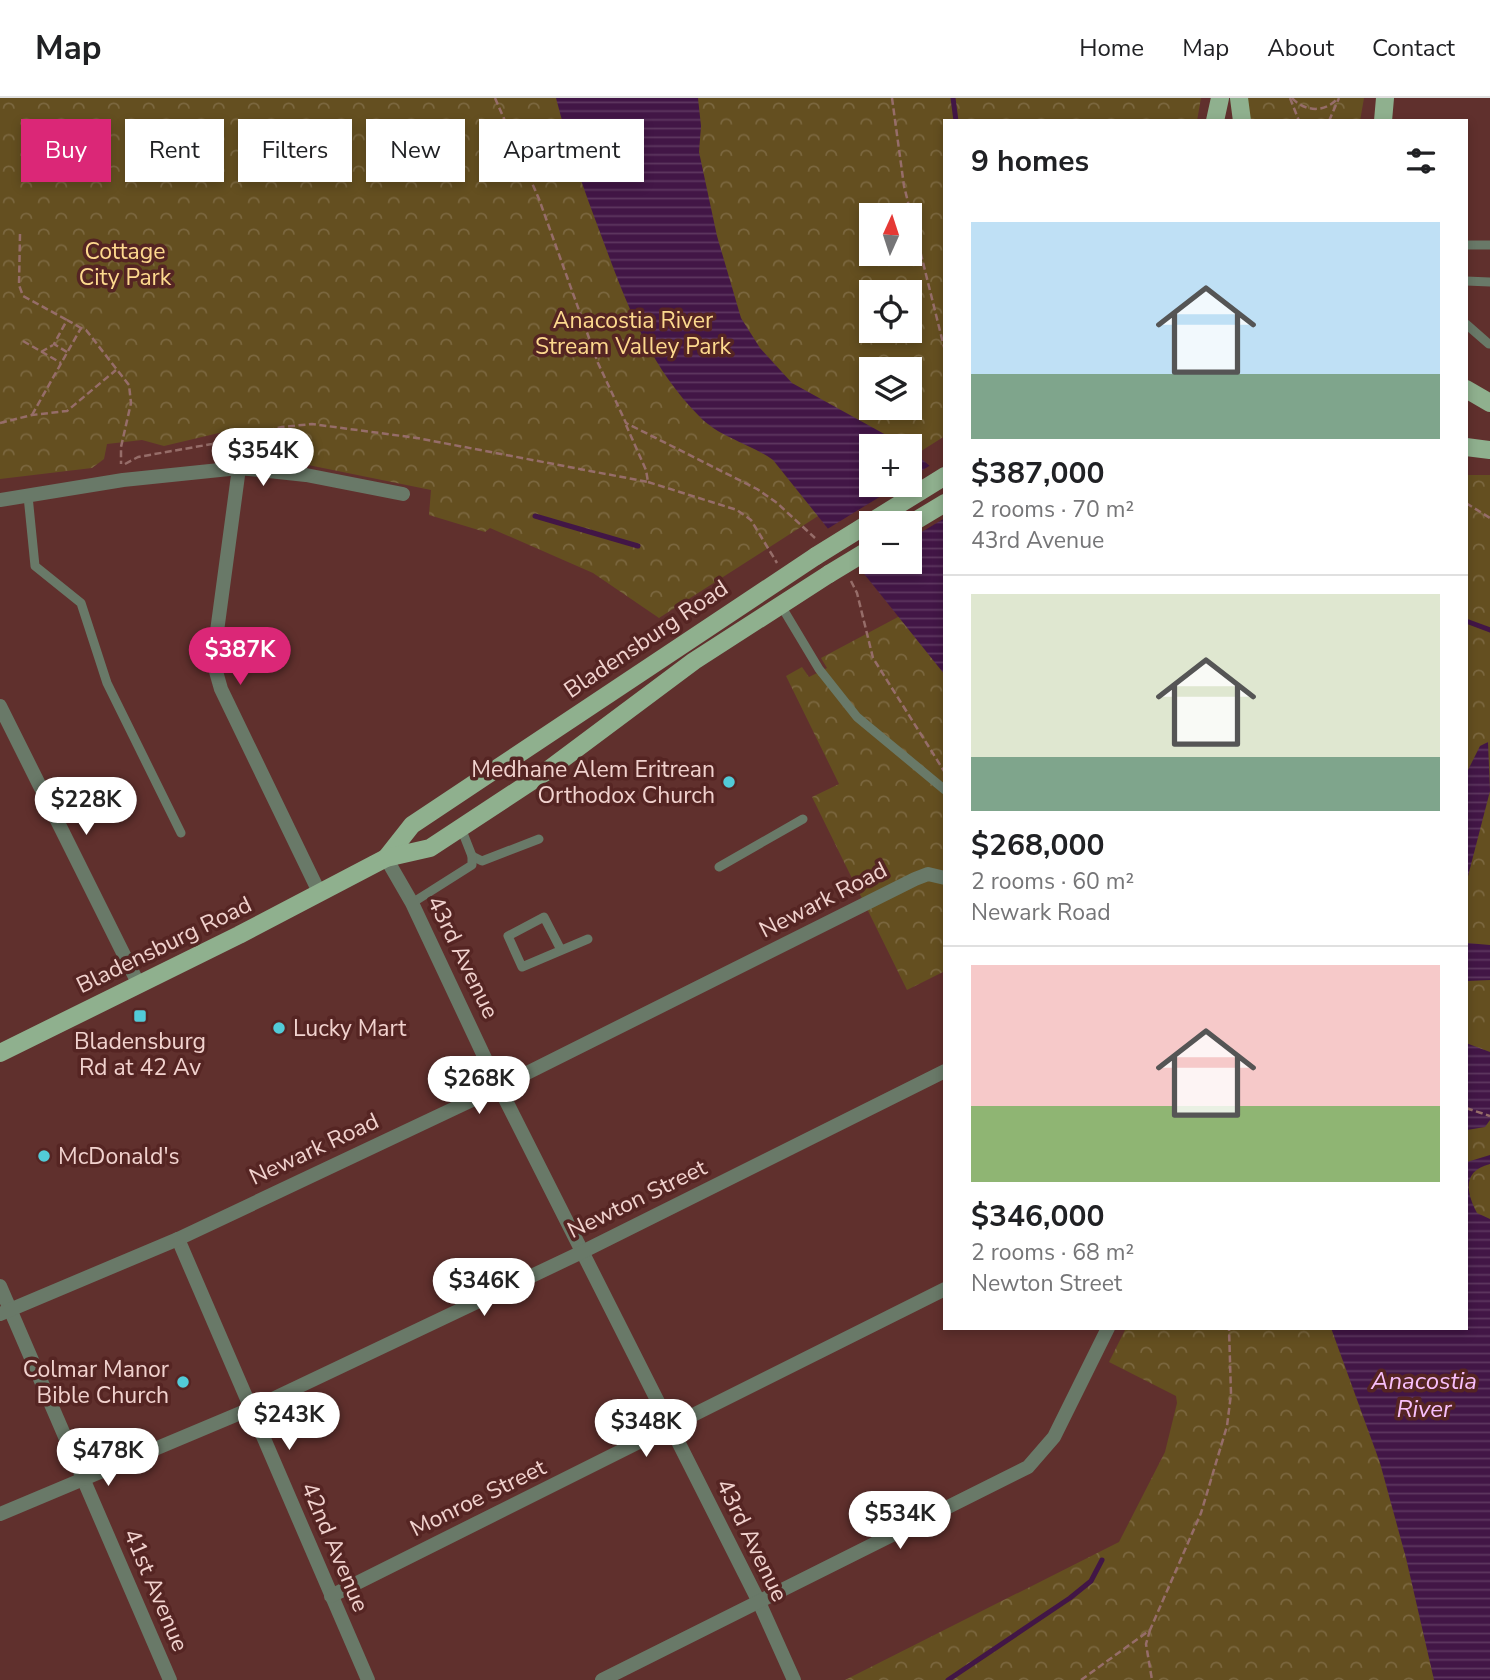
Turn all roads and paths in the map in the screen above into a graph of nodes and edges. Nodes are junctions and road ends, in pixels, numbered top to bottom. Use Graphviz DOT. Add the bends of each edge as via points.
graph roads {
  1 [pos="495,98"];
  2 [pos="892,98"];
  3 [pos="1220,98"];
  4 [pos="1239,98"];
  5 [pos="1291,98"];
  6 [pos="1339,98"];
  7 [pos="1215,119"];
  8 [pos="1242,119"];
  9 [pos="1298,119"];
  10 [pos="1330,119"];
  11 [pos="20,234"];
  12 [pos="1468,245"];
  13 [pos="1490,245"];
  14 [pos="1468,281"];
  15 [pos="1490,282"];
  16 [pos="67,320"];
  17 [pos="1468,326"];
  18 [pos="81,328"];
  19 [pos="23,341"];
  20 [pos="943,343"];
  21 [pos="54,344"];
  22 [pos="1489,344"];
  23 [pos="41,352"];
  24 [pos="67,352"];
  25 [pos="61,363"];
  26 [pos="116,370"];
  27 [pos="32,415"];
  28 [pos="0,422"];
  29 [pos="625,423"];
  30 [pos="1468,447"];
  31 [pos="1490,452"];
  32 [pos="1468,456"];
  33 [pos="239,467"];
  34 [pos="123,473"];
  35 [pos="943,477"];
  36 [pos="648,482"];
  37 [pos="403,494"];
  38 [pos="27,496"];
  39 [pos="0,500"];
  40 [pos="943,504"];
  41 [pos="1468,504"];
  42 [pos="922,517"];
  43 [pos="1490,518"];
  44 [pos="819,551"];
  45 [pos="859,556"];
  46 [pos="785,574"];
  47 [pos="849,579"];
  48 [pos="780,604"];
  49 [pos="0,706"];
  50 [pos="943,772"];
  51 [pos="943,788"];
  52 [pos="803,819"];
  53 [pos="461,828"];
  54 [pos="181,833"];
  55 [pos="539,839"];
  56 [pos="472,856"];
  57 [pos="386,858"];
  58 [pos="719,867"];
  59 [pos="943,878"];
  60 [pos="320,894"];
  61 [pos="412,903"];
  62 [pos="588,939"];
  63 [pos="561,950"];
  64 [pos="139,985"];
  65 [pos="0,1053"];
  66 [pos="943,1072"];
  67 [pos="500,1087"];
  68 [pos="1468,1109"];
  69 [pos="1490,1116"];
  70 [pos="178,1239"];
  71 [pos="582,1252"];
  72 [pos="0,1286"];
  73 [pos="943,1290"];
  74 [pos="5,1311"];
  75 [pos="1107,1330"];
  76 [pos="1229,1330"];
  77 [pos="251,1409"];
  78 [pos="671,1428"];
  79 [pos="83,1478"];
  80 [pos="0,1514"];
  81 [pos="331,1596"];
  82 [pos="759,1602"];
  83 [pos="1150,1630"];
  84 [pos="170,1680"];
  85 [pos="368,1680"];
  86 [pos="602,1680"];
  87 [pos="794,1680"];
  88 [pos="1081,1680"];
  89 [pos="1152,1680"];
  1 -- 29 [label="path"];
  2 -- 20 [label="path" via="904,186"];
  3 -- 7 [label="main road"];
  4 -- 8 [label="main road"];
  5 -- 6 [label="path" via="1315,109"];
  5 -- 9 [label="path"];
  6 -- 10 [label="path"];
  11 -- 16 [label="path" via="23,296"];
  12 -- 13 [label="lane"];
  14 -- 15 [label="lane"];
  16 -- 18 [label="path"];
  16 -- 21 [label="path"];
  17 -- 22 [label="lane"];
  18 -- 24 [label="path"];
  18 -- 26 [label="path" via="90,333"];
  19 -- 23 [label="path"];
  21 -- 23 [label="path"];
  21 -- 24 [label="path"];
  23 -- 25 [label="path"];
  24 -- 25 [label="path"];
  25 -- 27 [label="path"];
  26 -- 27 [label="path" via="67,411"];
  26 -- 34 [label="path" via="131,393 120,457"];
  27 -- 28 [label="path"];
  29 -- 36 [label="path"];
  29 -- 44 [label="path" via="757,489 777,503"];
  30 -- 31 [label="main road"];
  31 -- 32 [label="main road"];
  33 -- 34 [label="street"];
  33 -- 37 [label="street"];
  33 -- 60 [label="street" via="213,661 221,689"];
  34 -- 36 [label="path" via="138,457 312,424 417,438"];
  34 -- 38 [label="street"];
  35 -- 44 [label="main road, Bladensburg Road, bridge"];
  36 -- 46 [label="path" via="737,510 757,528"];
  38 -- 39 [label="street"];
  38 -- 54 [label="lane" via="35,566 81,603 107,683"];
  40 -- 42 [label="main road"];
  41 -- 43 [label="path"];
  44 -- 46 [label="main road, Bladensburg Road"];
  45 -- 48 [label="main road, Bladensburg Road, bridge"];
  46 -- 57 [label="main road, Bladensburg Road" via="412,825"];
  47 -- 50 [label="path" via="857,593 873,658"];
  48 -- 51 [label="lane" via="819,669 857,717"];
  48 -- 53 [label="main road, Bladensburg Road"];
  49 -- 64 [label="street"];
  52 -- 58 [label="lane"];
  53 -- 56 [label="lane"];
  53 -- 57 [label="main road, Bladensburg Road" via="430,848"];
  55 -- 56 [label="lane" via="482,860"];
  56 -- 61 [label="lane" via="472,866"];
  57 -- 60 [label="main road, Bladensburg Road"];
  57 -- 61 [label="street, 43rd Avenue"];
  59 -- 67 [label="street, Newark Road" via="928,874 915,879"];
  60 -- 64 [label="main road, Bladensburg Road"];
  61 -- 67 [label="street, 43rd Avenue"];
  62 -- 63 [label="lane"];
  63 -- 63 [label="lane" via="522,967 508,936 544,917"];
  64 -- 65 [label="main road, Bladensburg Road"];
  66 -- 71 [label="street, Newton Street"];
  67 -- 70 [label="street, Newark Road"];
  67 -- 71 [label="street, 43rd Avenue"];
  68 -- 69 [label="path"];
  70 -- 74 [label="street, Newark Road"];
  70 -- 77 [label="street, 42nd Avenue"];
  71 -- 77 [label="street, Newton Street"];
  71 -- 78 [label="street, 43rd Avenue"];
  72 -- 74 [label="street, 41st Avenue"];
  73 -- 78 [label="street, Monroe Street"];
  74 -- 79 [label="street, 41st Avenue"];
  75 -- 82 [label="street" via="1054,1437 1028,1467"];
  76 -- 83 [label="path" via="1231,1394 1219,1462"];
  77 -- 79 [label="street, Newton Street"];
  77 -- 81 [label="street, 42nd Avenue"];
  78 -- 81 [label="street, Monroe Street"];
  78 -- 82 [label="street, 43rd Avenue"];
  79 -- 80 [label="street, Newton Street"];
  79 -- 84 [label="street, 41st Avenue"];
  81 -- 85 [label="street, 42nd Avenue"];
  82 -- 86 [label="street"];
  82 -- 87 [label="street, 43rd Avenue"];
  83 -- 88 [label="path"];
  83 -- 89 [label="path" via="1146,1644"];
}
